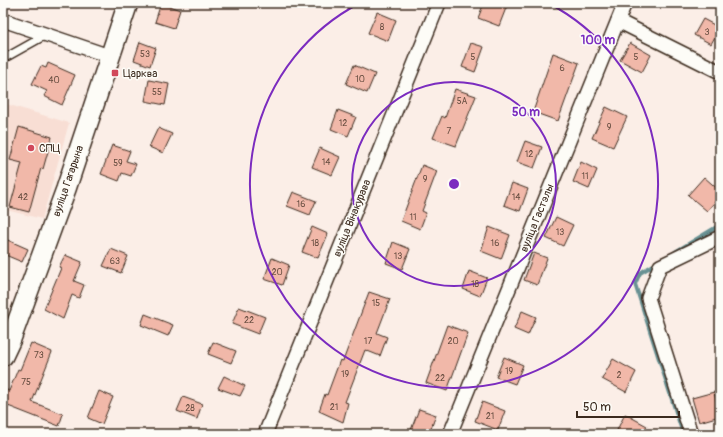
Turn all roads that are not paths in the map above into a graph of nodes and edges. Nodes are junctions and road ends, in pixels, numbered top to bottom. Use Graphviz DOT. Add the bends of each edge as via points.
graph roads {
  1 [pos="128,3"];
  2 [pos="439,3"];
  3 [pos="625,3"];
  4 [pos="3,20"];
  5 [pos="618,21"];
  6 [pos="46,34"];
  7 [pos="109,56"];
  8 [pos="3,59"];
  9 [pos="720,72"];
  10 [pos="720,236"];
  11 [pos="3,356"];
  12 [pos="265,434"];
  13 [pos="450,434"];
  14 [pos="691,434"];
  1 -- 7 [label="street, вуліца Гагарына"];
  2 -- 12 [label="street, вуліца Вінакурава"];
  3 -- 5 [label="street, вуліца Гастэлы"];
  4 -- 6 [label="street"];
  5 -- 9 [label="street"];
  5 -- 13 [label="street, вуліца Гастэлы"];
  6 -- 7 [label="street"];
  6 -- 8 [label="lane"];
  7 -- 11 [label="street, вуліца Гагарына" via="66,189"];
  10 -- 14 [label="street" via="660,266 648,298"];
}
